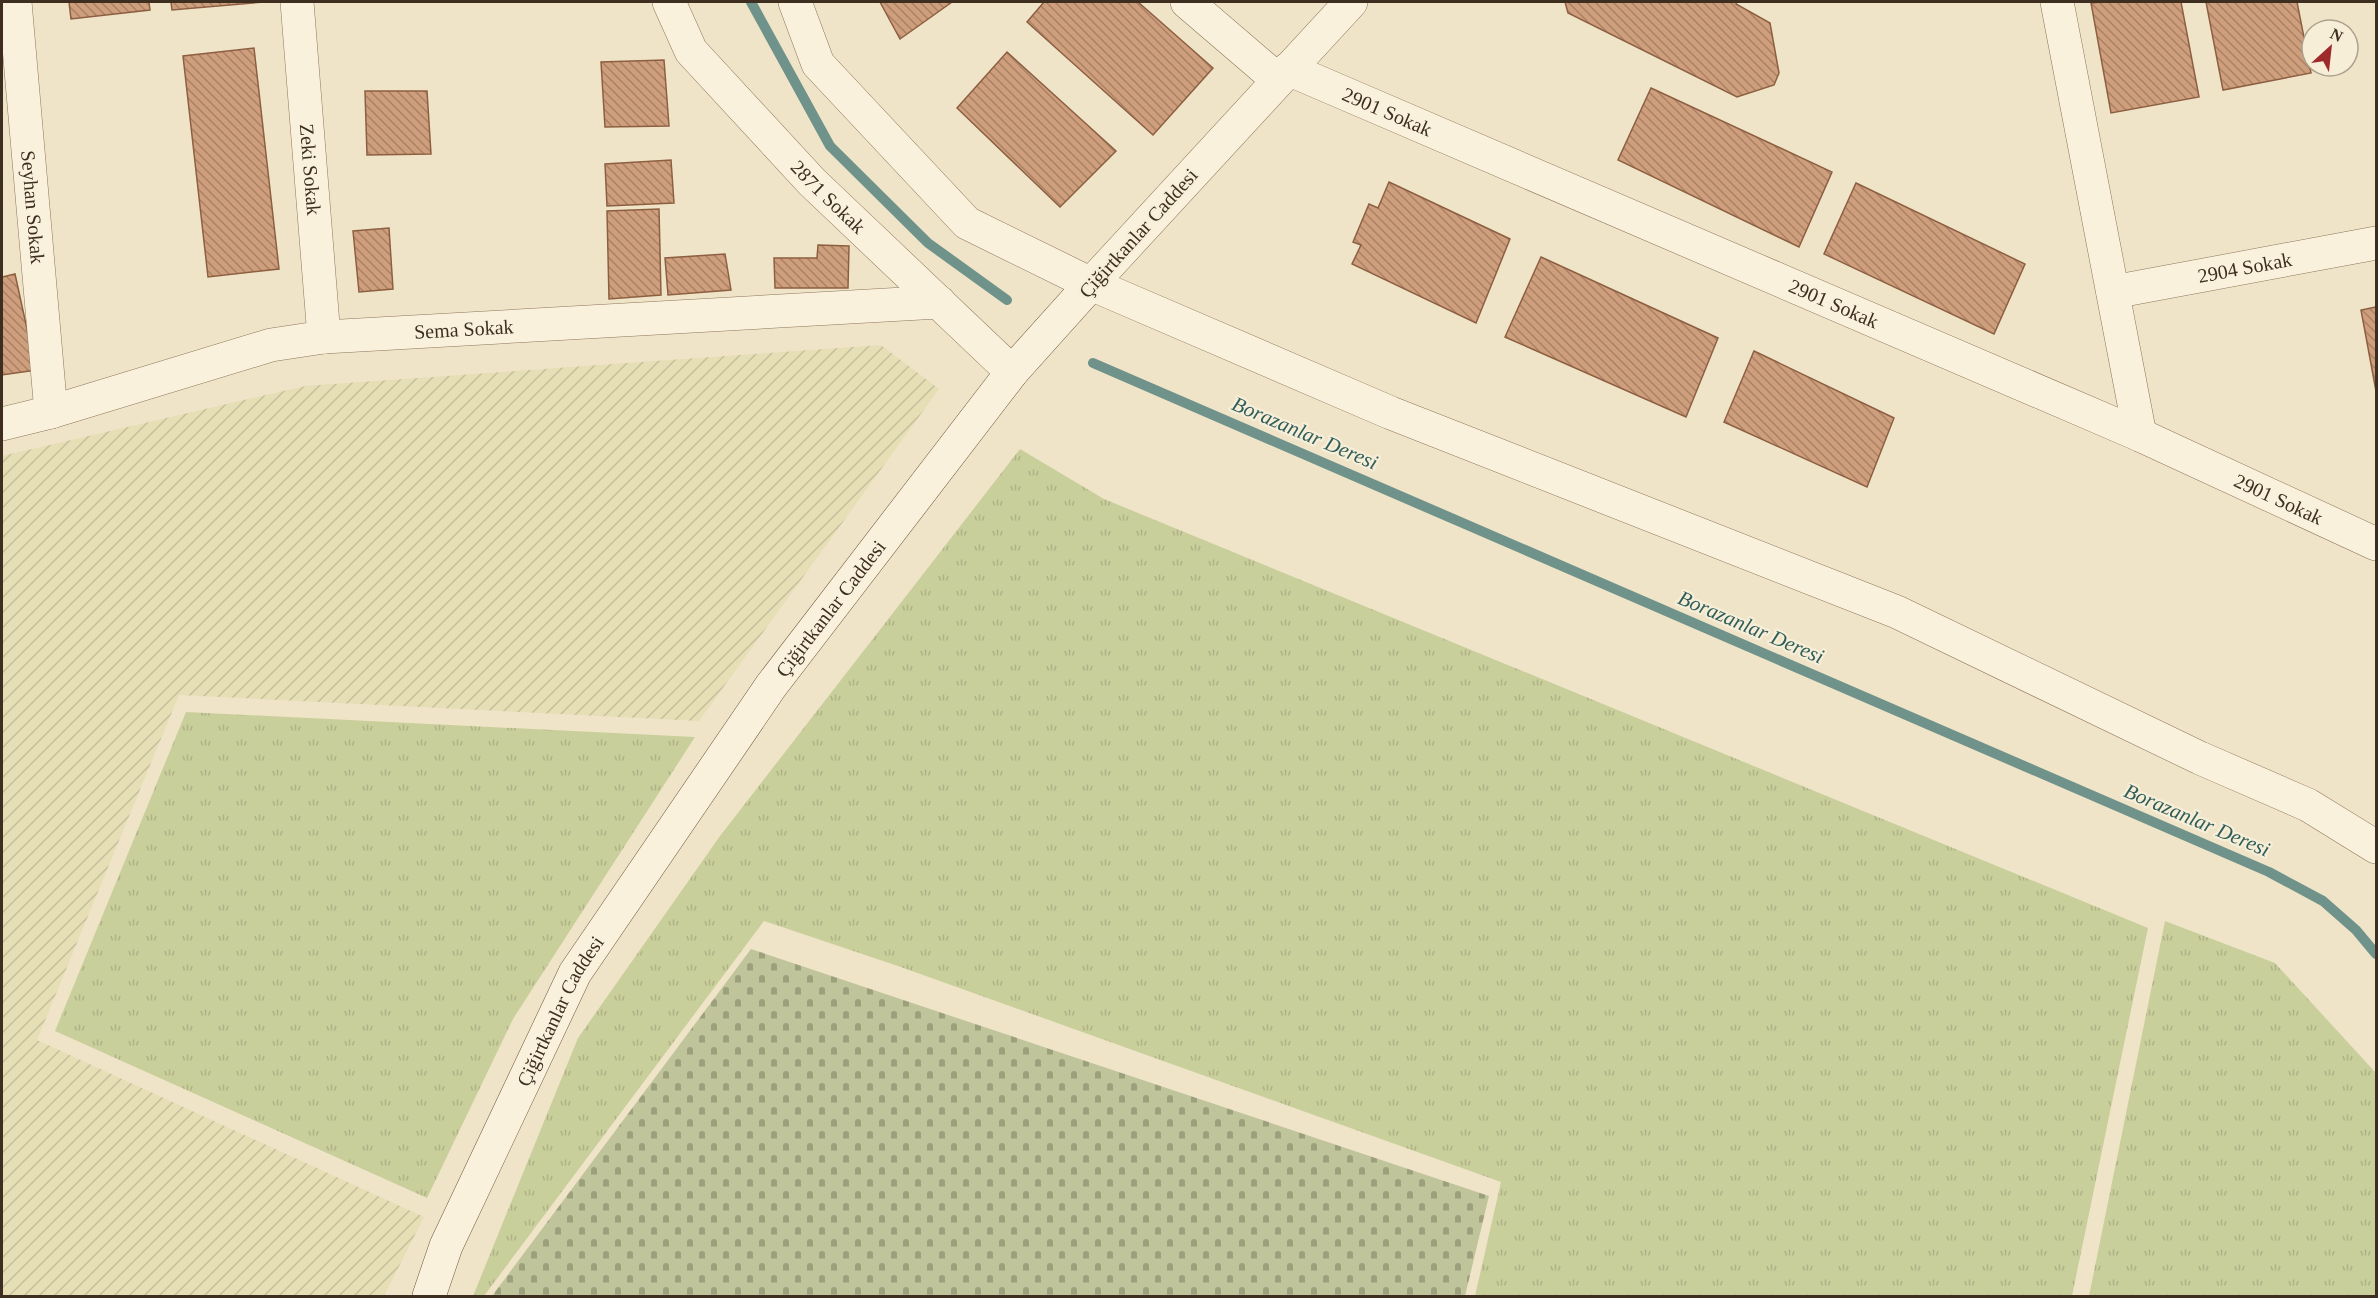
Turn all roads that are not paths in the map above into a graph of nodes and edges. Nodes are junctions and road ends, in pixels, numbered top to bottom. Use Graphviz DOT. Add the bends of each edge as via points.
graph roads {
  1 [pos="15,2"];
  2 [pos="297,2"];
  3 [pos="669,2"];
  4 [pos="795,2"];
  5 [pos="1187,2"];
  6 [pos="1351,2"];
  7 [pos="2057,2"];
  8 [pos="1283,74"];
  9 [pos="2376,243"];
  10 [pos="1091,284"];
  11 [pos="2113,292"];
  12 [pos="939,302"];
  13 [pos="324,337"];
  14 [pos="1012,372"];
  15 [pos="51,412"];
  16 [pos="2,423"];
  17 [pos="2140,435"];
  18 [pos="2376,544"];
  19 [pos="2376,847"];
  20 [pos="429,1296"];
  1 -- 15 [label="street, Seyhan Sokak"];
  2 -- 13 [label="street, Zeki Sokak"];
  3 -- 12 [label="street, 2871 Sokak" via="691,51 812,182"];
  4 -- 10 [label="street" via="818,64 968,223"];
  5 -- 8 [label="street, 2901 Sokak"];
  6 -- 8 [label="street, Çiğirtkanlar Caddesi"];
  7 -- 11 [label="street"];
  8 -- 10 [label="street, Çiğirtkanlar Caddesi"];
  8 -- 17 [label="street, 2901 Sokak"];
  9 -- 11 [label="street, 2904 Sokak"];
  10 -- 14 [label="street, Çiğirtkanlar Caddesi"];
  10 -- 19 [label="street" via="1391,413 1897,612 2200,758 2308,805"];
  11 -- 17 [label="street"];
  12 -- 13 [label="street, Sema Sokak"];
  12 -- 14 [label="street, 2871 Sokak"];
  13 -- 15 [label="street, Sema Sokak" via="271,345"];
  14 -- 20 [label="street, Çiğirtkanlar Caddesi" via="771,686 575,973 446,1246"];
  15 -- 16 [label="street, Sema Sokak"];
  17 -- 18 [label="street, 2901 Sokak"];
}
